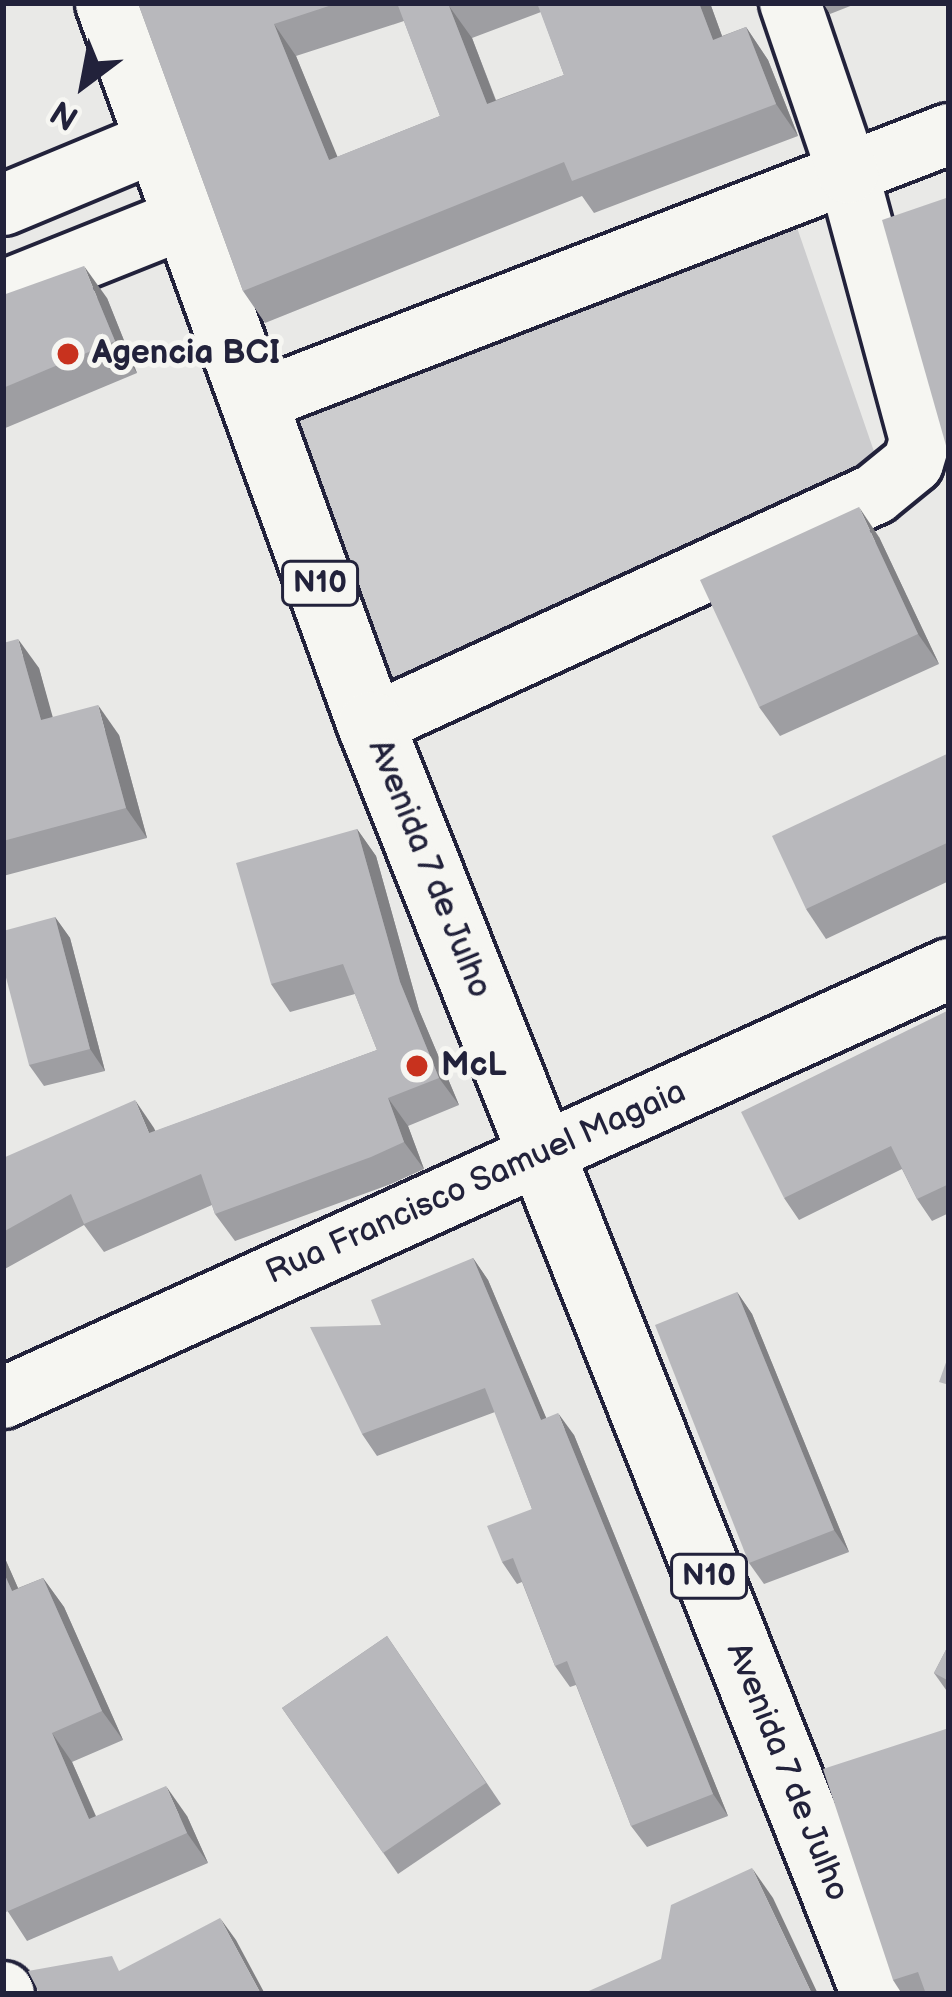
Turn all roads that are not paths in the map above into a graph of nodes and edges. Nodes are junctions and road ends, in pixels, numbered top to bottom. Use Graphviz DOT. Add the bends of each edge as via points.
graph roads {
  1 [pos="110,3"];
  2 [pos="790,3"];
  3 [pos="949,134"];
  4 [pos="157,141"];
  5 [pos="848,173"];
  6 [pos="3,205"];
  7 [pos="188,217"];
  8 [pos="3,291"];
  9 [pos="255,402"];
  10 [pos="371,725"];
  11 [pos="949,969"];
  12 [pos="544,1157"];
  13 [pos="3,1398"];
  14 [pos="875,1994"];
  1 -- 4 [label="main road, Avenida 7 de Julho / N10"];
  2 -- 5 [label="street"];
  3 -- 5 [label="street"];
  4 -- 6 [label="street"];
  4 -- 7 [label="main road, Avenida 7 de Julho / N10"];
  5 -- 9 [label="street"];
  5 -- 10 [label="street" via="920,440 913,463 874,494"];
  7 -- 8 [label="street"];
  7 -- 9 [label="main road, Avenida 7 de Julho / N10"];
  9 -- 10 [label="main road, Avenida 7 de Julho / N10"];
  10 -- 12 [label="main road, Avenida 7 de Julho / N10"];
  11 -- 12 [label="street, Rua Francisco Samuel Magaia"];
  12 -- 13 [label="street, Rua Francisco Samuel Magaia" via="211,1298"];
  12 -- 14 [label="main road, Avenida 7 de Julho / N10"];
}
